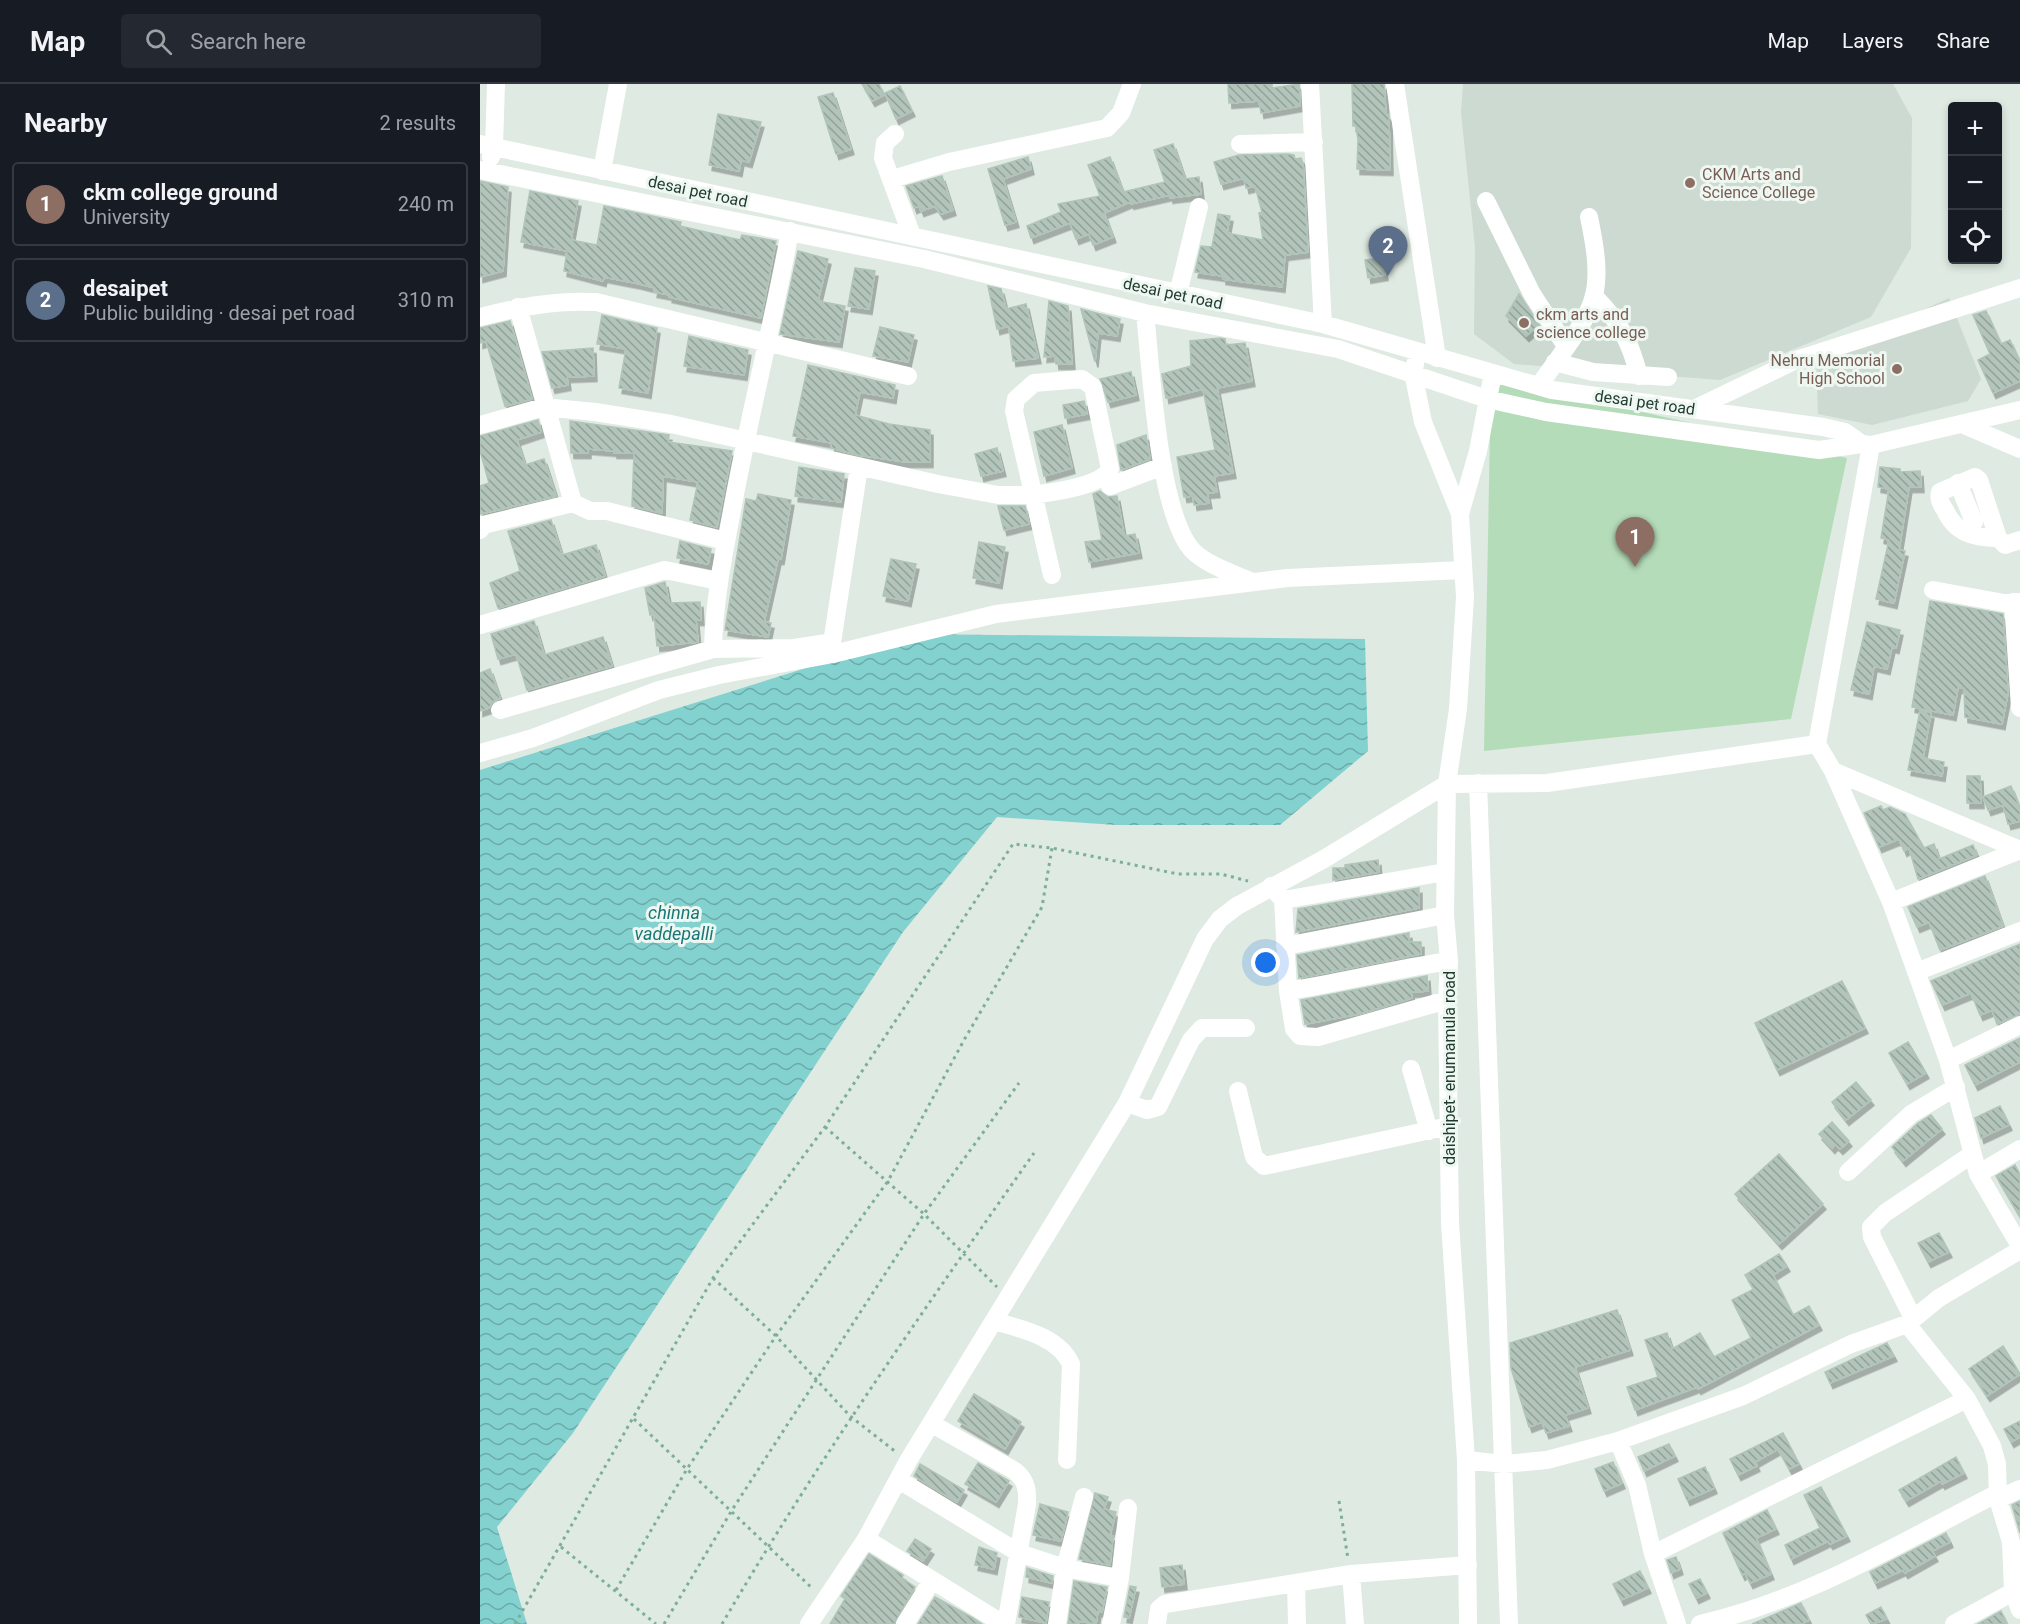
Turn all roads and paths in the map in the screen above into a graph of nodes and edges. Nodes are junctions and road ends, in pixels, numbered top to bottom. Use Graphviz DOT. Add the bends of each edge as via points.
graph roads {
  1 [pos="496,84"];
  2 [pos="618,84"];
  3 [pos="1132,84"];
  4 [pos="1310,84"];
  5 [pos="1395,84"];
  6 [pos="895,134"];
  7 [pos="1314,142"];
  8 [pos="1240,144"];
  9 [pos="487,146"];
  10 [pos="483,171"];
  11 [pos="602,171"];
  12 [pos="892,179"];
  13 [pos="1486,201"];
  14 [pos="1199,207"];
  15 [pos="1589,217"];
  16 [pos="790,231"];
  17 [pos="912,236"];
  18 [pos="2020,288"];
  19 [pos="1178,294"];
  20 [pos="1594,296"];
  21 [pos="518,307"];
  22 [pos="1145,313"];
  23 [pos="480,316"];
  24 [pos="1323,324"];
  25 [pos="769,344"];
  26 [pos="1566,346"];
  27 [pos="1417,352"];
  28 [pos="1437,358"];
  29 [pos="1555,363"];
  30 [pos="1413,373"];
  31 [pos="1493,373"];
  32 [pos="908,376"];
  33 [pos="1639,376"];
  34 [pos="1668,377"];
  35 [pos="1539,386"];
  36 [pos="1487,399"];
  37 [pos="544,407"];
  38 [pos="1694,409"];
  39 [pos="2020,410"];
  40 [pos="480,425"];
  41 [pos="1964,426"];
  42 [pos="745,440"];
  43 [pos="1867,445"];
  44 [pos="2020,449"];
  45 [pos="1163,466"];
  46 [pos="859,467"];
  47 [pos="1110,486"];
  48 [pos="1035,495"];
  49 [pos="573,503"];
  50 [pos="1460,513"];
  51 [pos="1974,522"];
  52 [pos="480,530"];
  53 [pos="1998,538"];
  54 [pos="2020,540"];
  55 [pos="726,541"];
  56 [pos="1463,570"];
  57 [pos="1052,575"];
  58 [pos="718,581"];
  59 [pos="1254,582"];
  60 [pos="1933,590"];
  61 [pos="2017,602"];
  62 [pos="480,625"];
  63 [pos="832,648"];
  64 [pos="713,649"];
  65 [pos="2020,708"];
  66 [pos="500,710"];
  67 [pos="1817,744"];
  68 [pos="480,753"];
  69 [pos="1833,771"];
  70 [pos="1478,783"];
  71 [pos="1447,784"];
  72 [pos="1052,848"];
  73 [pos="2020,850"];
  74 [pos="1445,872"];
  75 [pos="1271,886"];
  76 [pos="1283,900"];
  77 [pos="1891,902"];
  78 [pos="1445,915"];
  79 [pos="2020,931"];
  80 [pos="1285,946"];
  81 [pos="1449,961"];
  82 [pos="1916,972"];
  83 [pos="1288,991"];
  84 [pos="1447,1000"];
  85 [pos="2020,1025"];
  86 [pos="1246,1028"];
  87 [pos="1948,1060"];
  88 [pos="1411,1069"];
  89 [pos="1019,1083"];
  90 [pos="1956,1087"];
  91 [pos="1238,1090"];
  92 [pos="1127,1103"];
  93 [pos="1449,1126"];
  94 [pos="825,1127"];
  95 [pos="1429,1131"];
  96 [pos="2020,1149"];
  97 [pos="1034,1153"];
  98 [pos="1971,1155"];
  99 [pos="1848,1172"];
  100 [pos="1978,1174"];
  101 [pos="888,1181"];
  102 [pos="924,1214"];
  103 [pos="2020,1248"];
  104 [pos="964,1253"];
  105 [pos="713,1278"];
  106 [pos="1009,1299"];
  107 [pos="1910,1321"];
  108 [pos="1004,1324"];
  109 [pos="776,1336"];
  110 [pos="817,1382"];
  111 [pos="1967,1399"];
  112 [pos="850,1416"];
  113 [pos="634,1419"];
  114 [pos="932,1424"];
  115 [pos="1618,1441"];
  116 [pos="1067,1460"];
  117 [pos="1466,1460"];
  118 [pos="908,1461"];
  119 [pos="1504,1464"];
  120 [pos="687,1469"];
  121 [pos="899,1480"];
  122 [pos="2020,1489"];
  123 [pos="1998,1496"];
  124 [pos="1084,1497"];
  125 [pos="1339,1502"];
  126 [pos="1128,1508"];
  127 [pos="732,1510"];
  128 [pos="866,1539"];
  129 [pos="768,1545"];
  130 [pos="561,1547"];
  131 [pos="1019,1553"];
  132 [pos="1653,1554"];
  133 [pos="1468,1565"];
  134 [pos="1065,1568"];
  135 [pos="1351,1574"];
  136 [pos="1120,1578"];
  137 [pos="931,1582"];
  138 [pos="1296,1583"];
  139 [pos="616,1590"];
  140 [pos="2013,1592"];
  141 [pos="825,1600"];
  142 [pos="2020,1610"];
  143 [pos="1726,1622"];
  144 [pos="997,1623"];
  145 [pos="515,1624"];
  146 [pos="656,1624"];
  147 [pos="664,1624"];
  148 [pos="722,1624"];
  149 [pos="809,1624"];
  150 [pos="905,1624"];
  151 [pos="1057,1624"];
  152 [pos="1111,1624"];
  153 [pos="1157,1624"];
  154 [pos="1297,1624"];
  155 [pos="1354,1624"];
  156 [pos="1468,1624"];
  157 [pos="1509,1624"];
  158 [pos="1677,1624"];
  159 [pos="1700,1624"];
  160 [pos="1954,1624"];
  1 -- 9 [label="street"];
  2 -- 11 [label="street"];
  3 -- 12 [label="street" via="1121,113 1107,128 949,162"];
  4 -- 7 [label="street"];
  5 -- 28 [label="street"];
  6 -- 12 [label="street" via="882,150"];
  7 -- 8 [label="street"];
  7 -- 24 [label="street"];
  9 -- 10 [label="street"];
  9 -- 11 [label="street, desai pet road"];
  10 -- 16 [label="street, desai pet road"];
  11 -- 17 [label="street, desai pet road"];
  12 -- 17 [label="street"];
  13 -- 26 [label="street" via="1532,294"];
  14 -- 19 [label="street"];
  15 -- 20 [label="street" via="1596,278"];
  16 -- 22 [label="street, desai pet road"];
  16 -- 25 [label="street"];
  17 -- 19 [label="street, desai pet road"];
  18 -- 38 [label="street" via="1796,360"];
  19 -- 24 [label="street, desai pet road"];
  20 -- 26 [label="street"];
  20 -- 33 [label="street" via="1625,333"];
  21 -- 23 [label="street"];
  21 -- 25 [label="street" via="563,301 597,302"];
  21 -- 37 [label="street"];
  22 -- 30 [label="street, desai pet road" via="1338,349"];
  22 -- 45 [label="street"];
  24 -- 27 [label="street, desai pet road"];
  25 -- 32 [label="street"];
  25 -- 42 [label="street"];
  26 -- 29 [label="street"];
  27 -- 28 [label="street, desai pet road"];
  27 -- 30 [label="street, daishipet- enumamula road"];
  28 -- 31 [label="street, desai pet road"];
  29 -- 33 [label="street" via="1593,372"];
  29 -- 35 [label="street"];
  30 -- 36 [label="street, desai pet road"];
  30 -- 50 [label="street, daishipet- enumamula road" via="1423,422"];
  31 -- 35 [label="street, desai pet road"];
  31 -- 36 [label="street, daishipet- enumamula road"];
  33 -- 34 [label="street"];
  35 -- 38 [label="street, desai pet road"];
  36 -- 43 [label="street, desai pet road" via="1546,412 1819,450"];
  36 -- 50 [label="street, daishipet- enumamula road" via="1478,452"];
  37 -- 40 [label="street"];
  37 -- 42 [label="street" via="595,412"];
  37 -- 49 [label="street"];
  38 -- 43 [label="street, desai pet road" via="1823,427 1845,432"];
  39 -- 41 [label="street, desai pet road"];
  41 -- 43 [label="street, desai pet road"];
  41 -- 44 [label="street"];
  42 -- 46 [label="street"];
  42 -- 55 [label="street"];
  43 -- 67 [label="street"];
  45 -- 47 [label="street"];
  45 -- 59 [label="street" via="1170,505 1182,536 1194,552"];
  46 -- 48 [label="street" via="998,495"];
  46 -- 63 [label="street"];
  48 -- 48 [label="street" via="1096,482 1107,476 1110,469 1093,387 1082,379 1034,383 1016,399 1014,411"];
  48 -- 57 [label="street"];
  49 -- 52 [label="street" via="483,525"];
  49 -- 55 [label="street" via="590,511 607,511"];
  50 -- 56 [label="street, daishipet- enumamula road"];
  51 -- 51 [label="street" via="1949,520 1939,497 1943,489 1971,478 1979,480"];
  51 -- 53 [label="street"];
  51 -- 53 [label="street" via="1978,538"];
  53 -- 54 [label="street" via="2005,545"];
  55 -- 58 [label="street"];
  56 -- 59 [label="street"];
  56 -- 71 [label="street, daishipet- enumamula road" via="1464,650"];
  58 -- 62 [label="street" via="665,570"];
  58 -- 64 [label="street"];
  59 -- 63 [label="street" via="996,614"];
  60 -- 61 [label="street"];
  61 -- 65 [label="street"];
  63 -- 64 [label="street"];
  63 -- 68 [label="street" via="659,690 533,738"];
  64 -- 66 [label="street"];
  67 -- 69 [label="street"];
  67 -- 70 [label="street" via="1547,783"];
  69 -- 73 [label="street"];
  69 -- 77 [label="street"];
  70 -- 71 [label="street"];
  70 -- 119 [label="street"];
  71 -- 74 [label="street, daishipet- enumamula road"];
  71 -- 75 [label="street" via="1324,859"];
  72 -- 75 [label="path" via="1178,874 1221,874"];
  72 -- 94 [label="path" via="1013,844"];
  72 -- 101 [label="path" via="1042,907"];
  73 -- 77 [label="street"];
  74 -- 76 [label="street"];
  74 -- 78 [label="street, daishipet- enumamula road"];
  75 -- 76 [label="street"];
  75 -- 92 [label="street" via="1220,919 1205,939"];
  76 -- 80 [label="street"];
  77 -- 82 [label="street"];
  78 -- 80 [label="street"];
  78 -- 81 [label="street, daishipet- enumamula road"];
  79 -- 82 [label="street"];
  80 -- 83 [label="street"];
  81 -- 83 [label="street"];
  81 -- 84 [label="street, daishipet- enumamula road"];
  82 -- 87 [label="street"];
  83 -- 84 [label="street" via="1294,1029 1307,1038"];
  84 -- 93 [label="street, daishipet- enumamula road"];
  85 -- 87 [label="street"];
  86 -- 92 [label="street" via="1202,1028 1191,1040 1158,1107 1147,1110"];
  87 -- 90 [label="street"];
  88 -- 95 [label="street"];
  89 -- 102 [label="path"];
  90 -- 98 [label="street"];
  90 -- 99 [label="street" via="1911,1114"];
  91 -- 95 [label="street" via="1254,1157 1264,1166"];
  92 -- 106 [label="street"];
  93 -- 95 [label="street"];
  93 -- 117 [label="street, daishipet- enumamula road" via="1450,1224"];
  94 -- 101 [label="path"];
  94 -- 105 [label="path"];
  96 -- 100 [label="street"];
  97 -- 104 [label="path"];
  98 -- 100 [label="street"];
  98 -- 107 [label="street" via="1885,1213 1871,1227"];
  100 -- 103 [label="street"];
  101 -- 102 [label="path"];
  101 -- 109 [label="path"];
  102 -- 104 [label="path"];
  102 -- 110 [label="path"];
  103 -- 107 [label="street"];
  104 -- 106 [label="path"];
  104 -- 112 [label="path"];
  105 -- 109 [label="path"];
  105 -- 113 [label="path"];
  106 -- 108 [label="street"];
  107 -- 111 [label="street"];
  107 -- 115 [label="street" via="1851,1344 1734,1400"];
  108 -- 114 [label="street"];
  108 -- 116 [label="street" via="1060,1347 1071,1364"];
  109 -- 110 [label="path"];
  109 -- 120 [label="path"];
  110 -- 112 [label="path"];
  110 -- 127 [label="path"];
  111 -- 123 [label="street" via="1992,1446"];
  111 -- 132 [label="street"];
  112 -- 118 [label="path"];
  112 -- 129 [label="path"];
  113 -- 120 [label="path"];
  113 -- 130 [label="path"];
  114 -- 118 [label="street"];
  114 -- 131 [label="street" via="1015,1472 1024,1482 1028,1492"];
  115 -- 119 [label="street" via="1547,1460"];
  115 -- 132 [label="street" via="1637,1485"];
  117 -- 119 [label="street"];
  117 -- 133 [label="street, daishipet- enumamula road"];
  118 -- 121 [label="street"];
  119 -- 157 [label="street"];
  120 -- 127 [label="path"];
  120 -- 139 [label="path"];
  121 -- 128 [label="street"];
  121 -- 131 [label="street"];
  122 -- 123 [label="street"];
  123 -- 140 [label="street" via="2011,1542"];
  123 -- 143 [label="street" via="1782,1600"];
  124 -- 134 [label="street"];
  125 -- 135 [label="path"];
  126 -- 136 [label="street"];
  127 -- 129 [label="path"];
  127 -- 147 [label="path"];
  128 -- 137 [label="street"];
  128 -- 141 [label="street"];
  129 -- 141 [label="path"];
  129 -- 148 [label="path"];
  130 -- 139 [label="path"];
  130 -- 145 [label="path"];
  131 -- 134 [label="street"];
  131 -- 144 [label="street"];
  132 -- 158 [label="street"];
  133 -- 135 [label="street"];
  133 -- 156 [label="street, daishipet- enumamula road"];
  134 -- 136 [label="street"];
  134 -- 151 [label="street"];
  135 -- 138 [label="street"];
  135 -- 155 [label="street"];
  136 -- 152 [label="street"];
  137 -- 144 [label="street"];
  137 -- 150 [label="street"];
  138 -- 153 [label="street" via="1165,1604"];
  138 -- 154 [label="street"];
  139 -- 146 [label="path"];
  140 -- 142 [label="street"];
  140 -- 160 [label="street"];
  141 -- 149 [label="street"];
  143 -- 159 [label="street"];
}
